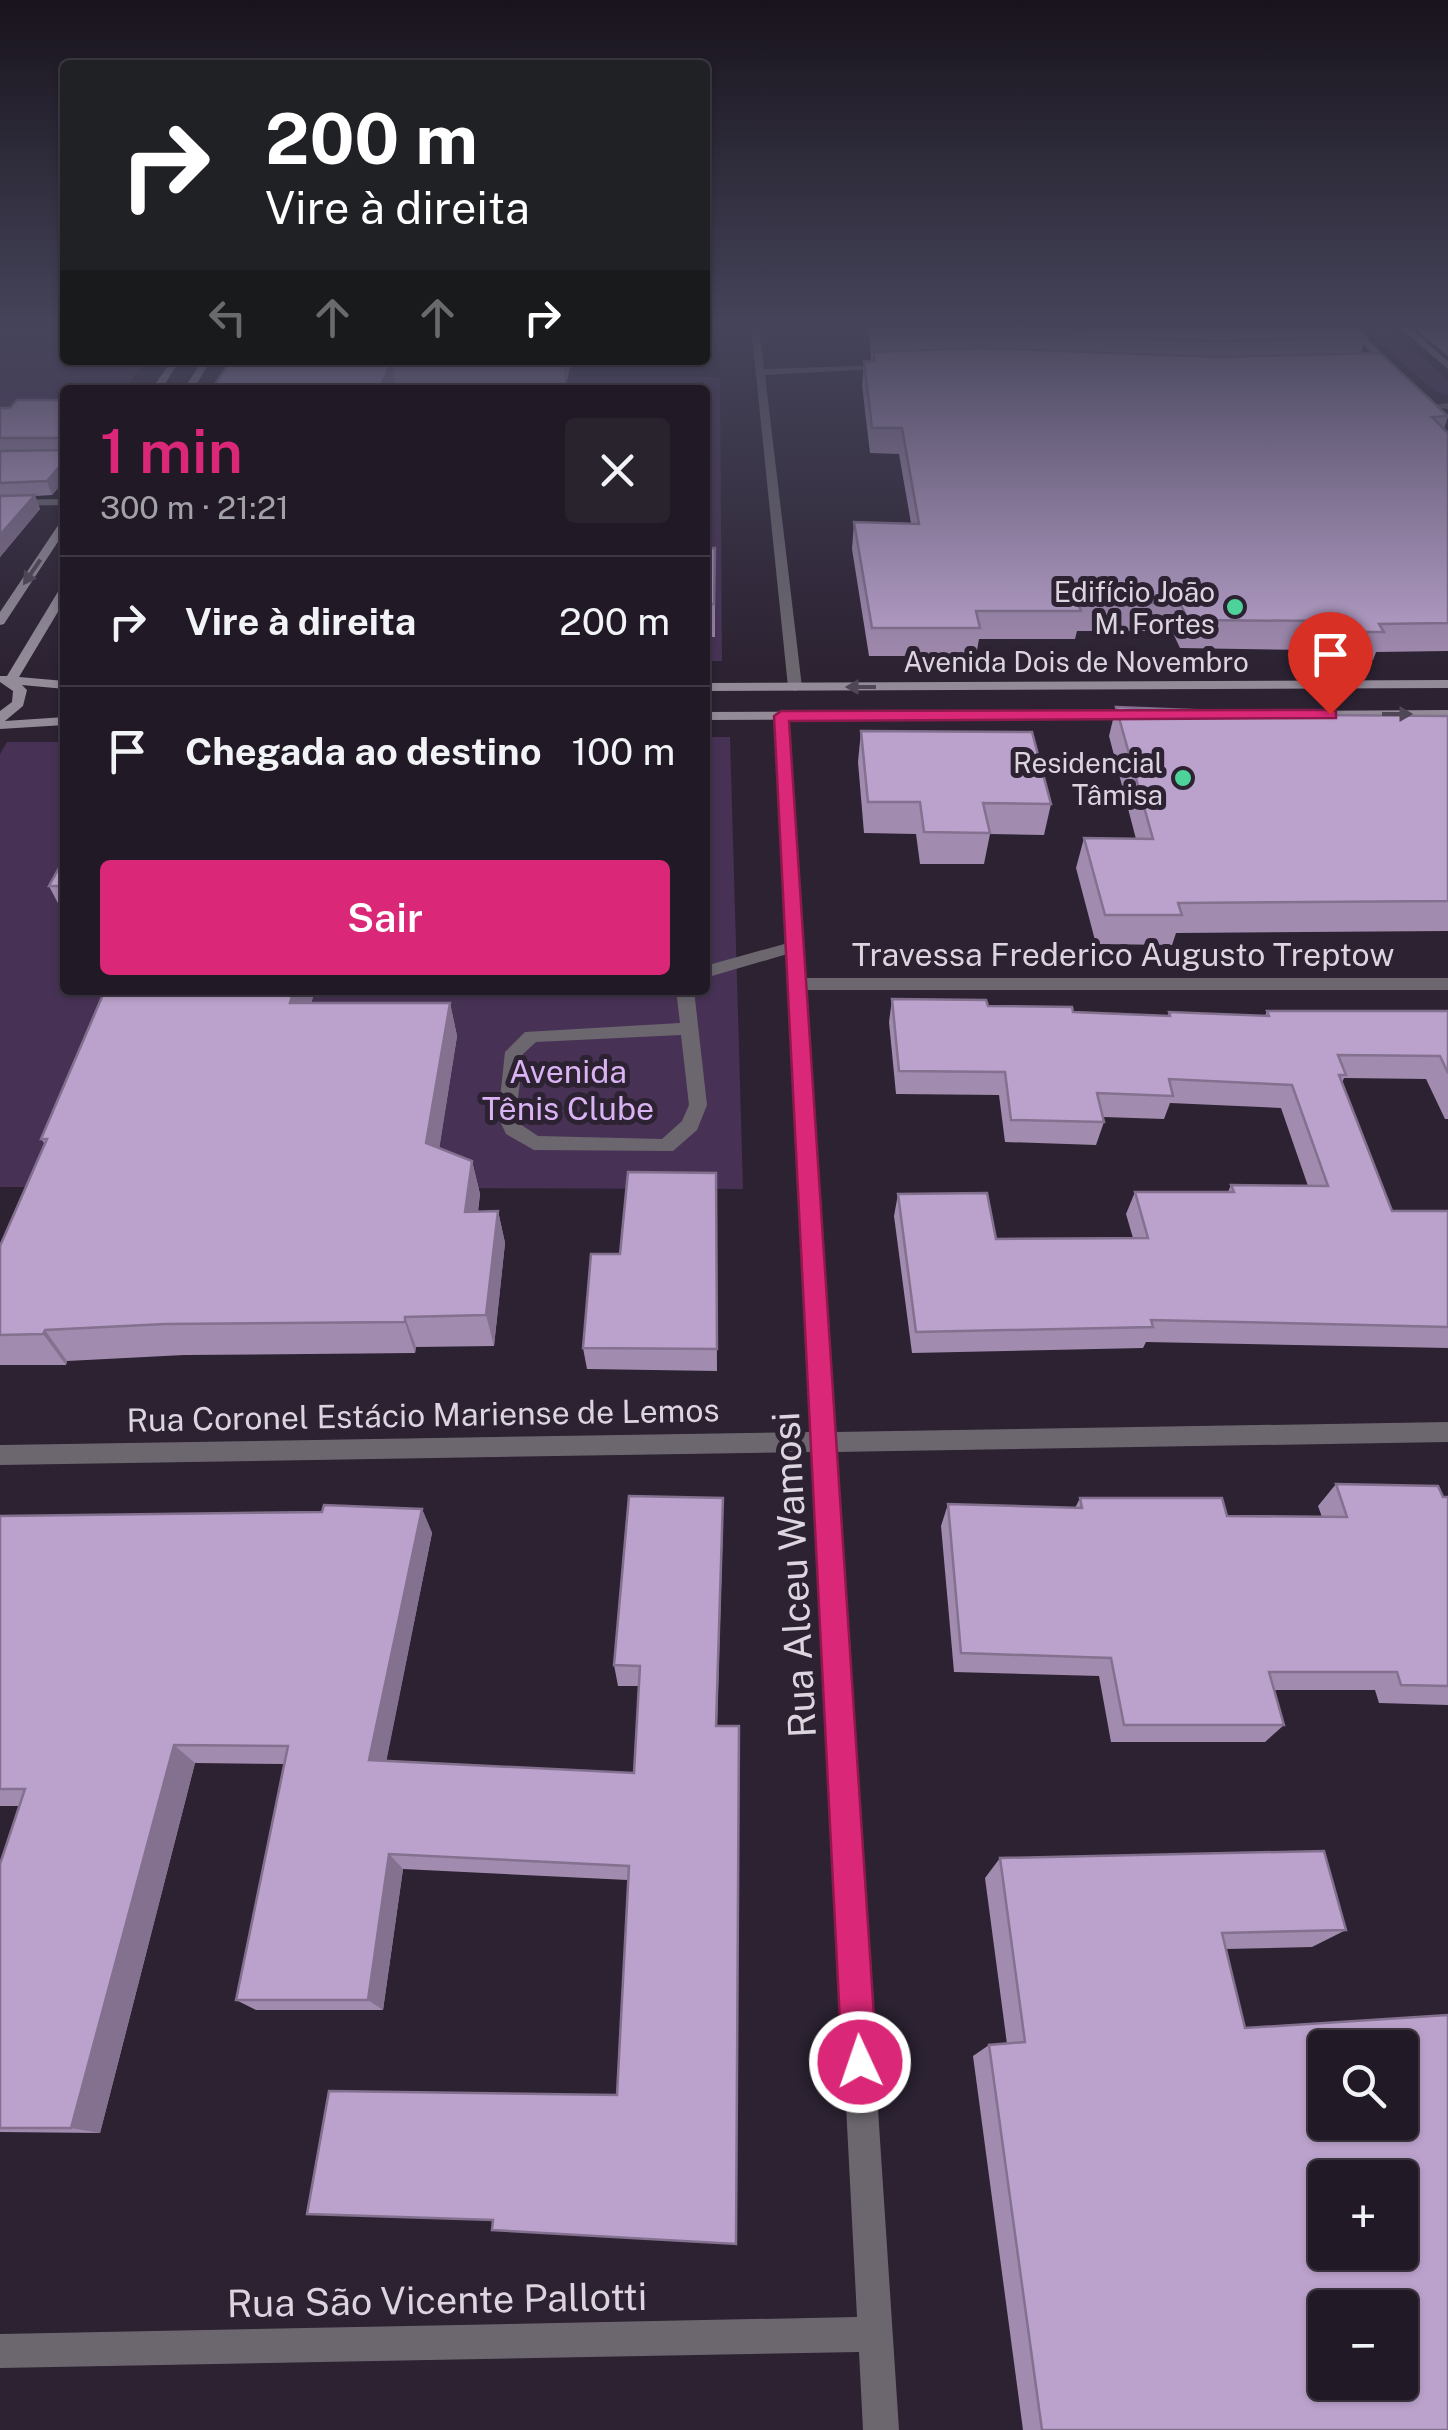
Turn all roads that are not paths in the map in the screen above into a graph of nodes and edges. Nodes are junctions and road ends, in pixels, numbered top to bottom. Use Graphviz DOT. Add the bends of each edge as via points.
graph roads {
  1 [pos="767,439"];
  2 [pos="0,502"];
  3 [pos="60,502"];
  4 [pos="60,531"];
  5 [pos="60,598"];
  6 [pos="0,621"];
  7 [pos="5,680"];
  8 [pos="1448,684"];
  9 [pos="60,685"];
  10 [pos="710,688"];
  11 [pos="794,688"];
  12 [pos="1448,714"];
  13 [pos="1154,715"];
  14 [pos="1272,715"];
  15 [pos="710,716"];
  16 [pos="781,716"];
  17 [pos="0,718"];
  18 [pos="60,721"];
  19 [pos="0,726"];
  20 [pos="795,946"];
  21 [pos="710,971"];
  22 [pos="797,984"];
  23 [pos="1448,984"];
  24 [pos="686,995"];
  25 [pos="687,1029"];
  26 [pos="1448,1432"];
  27 [pos="824,1441"];
  28 [pos="0,1455"];
  29 [pos="875,2334"];
  30 [pos="0,2351"];
  31 [pos="881,2430"];
  1 -- 11 [label="street"];
  2 -- 3 [label="street"];
  4 -- 6 [label="street, one-way"];
  5 -- 7 [label="street"];
  7 -- 9 [label="street"];
  7 -- 17 [label="street" via="20,690 18,703"];
  8 -- 11 [label="street, Avenida Dois de Novembro, one-way"];
  10 -- 11 [label="street, Avenida Dois de Novembro"];
  11 -- 16 [label="street"];
  14 -- 12 [label="street, Avenida Dois de Novembro, one-way"];
  13 -- 16 [label="street, Avenida Dois de Novembro"];
  15 -- 16 [label="street, Avenida Dois de Novembro"];
  16 -- 20 [label="street, Rua Alceu Wamosi"];
  18 -- 19 [label="street"];
  20 -- 21 [label="street"];
  20 -- 22 [label="street, Rua Alceu Wamosi"];
  22 -- 23 [label="street, Travessa Frederico Augusto Treptow"];
  22 -- 27 [label="street, Rua Alceu Wamosi"];
  24 -- 25 [label="street"];
  25 -- 25 [label="street" via="698,1105 690,1125 666,1146 534,1143 513,1130 507,1116 514,1052 531,1036"];
  26 -- 27 [label="street, Rua Coronel Estácio Mariense de Lemos"];
  27 -- 28 [label="street, Rua Coronel Estácio Mariense de Lemos"];
  27 -- 29 [label="street, Rua Alceu Wamosi"];
  29 -- 30 [label="street, Rua São Vicente Pallotti"];
  29 -- 31 [label="street, Rua Alceu Wamosi"];
}
